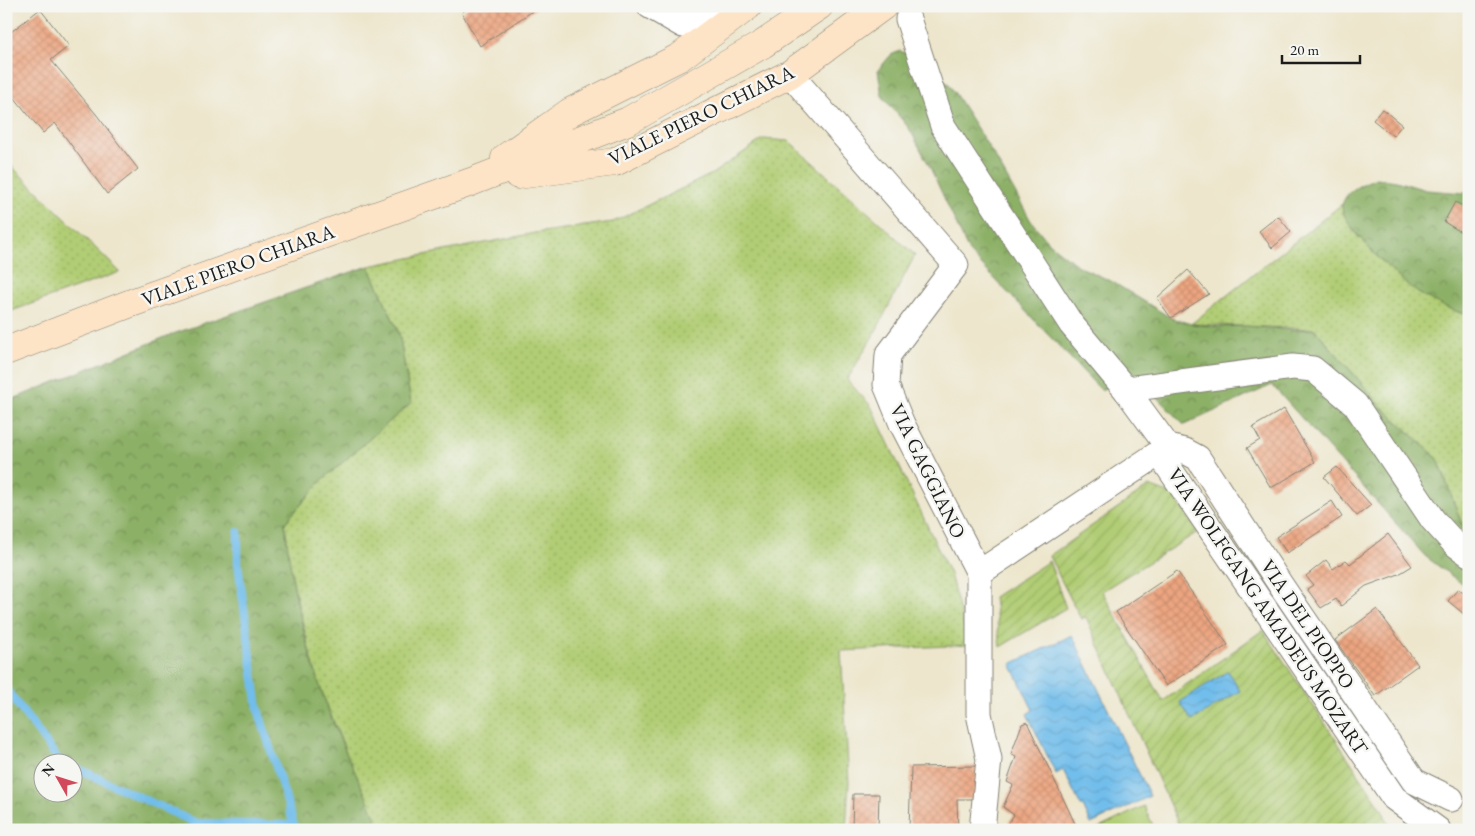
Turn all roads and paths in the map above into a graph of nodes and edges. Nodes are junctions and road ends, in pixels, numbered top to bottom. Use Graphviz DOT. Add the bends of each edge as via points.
graph roads {
  1 [pos="650,6"];
  2 [pos="719,6"];
  3 [pos="748,6"];
  4 [pos="819,6"];
  5 [pos="883,6"];
  6 [pos="908,20"];
  7 [pos="790,74"];
  8 [pos="472,182"];
  9 [pos="6,351"];
  10 [pos="1127,391"];
  11 [pos="1168,447"];
  12 [pos="1469,554"];
  13 [pos="979,573"];
  14 [pos="1451,798"];
  15 [pos="982,830"];
  16 [pos="1438,830"];
  1 -- 2 [label="street" via="683,25"];
  3 -- 8 [label="street, VIALE PIERO CHIARA" via="680,57 570,112"];
  4 -- 8 [label="street, VIALE PIERO CHIARA" via="763,44 628,121"];
  5 -- 7 [label="street, VIALE PIERO CHIARA"];
  6 -- 10 [label="street, VIA WOLFGANG AMADEUS MOZART" via="943,126 1071,324"];
  7 -- 8 [label="street, VIALE PIERO CHIARA" via="614,162"];
  7 -- 13 [label="street, VIA GAGGIANO" via="956,265 888,356 886,385 902,424"];
  8 -- 9 [label="street, VIALE PIERO CHIARA"];
  10 -- 11 [label="street, VIA WOLFGANG AMADEUS MOZART"];
  10 -- 12 [label="street" via="1293,367 1313,369 1355,404 1433,520"];
  11 -- 13 [label="street"];
  11 -- 14 [label="street, VIA DEL PIOPPO" via="1185,450 1198,458 1414,781"];
  11 -- 16 [label="street, VIA WOLFGANG AMADEUS MOZART" via="1167,465 1394,798"];
  13 -- 15 [label="street" via="979,714 989,759"];
}
